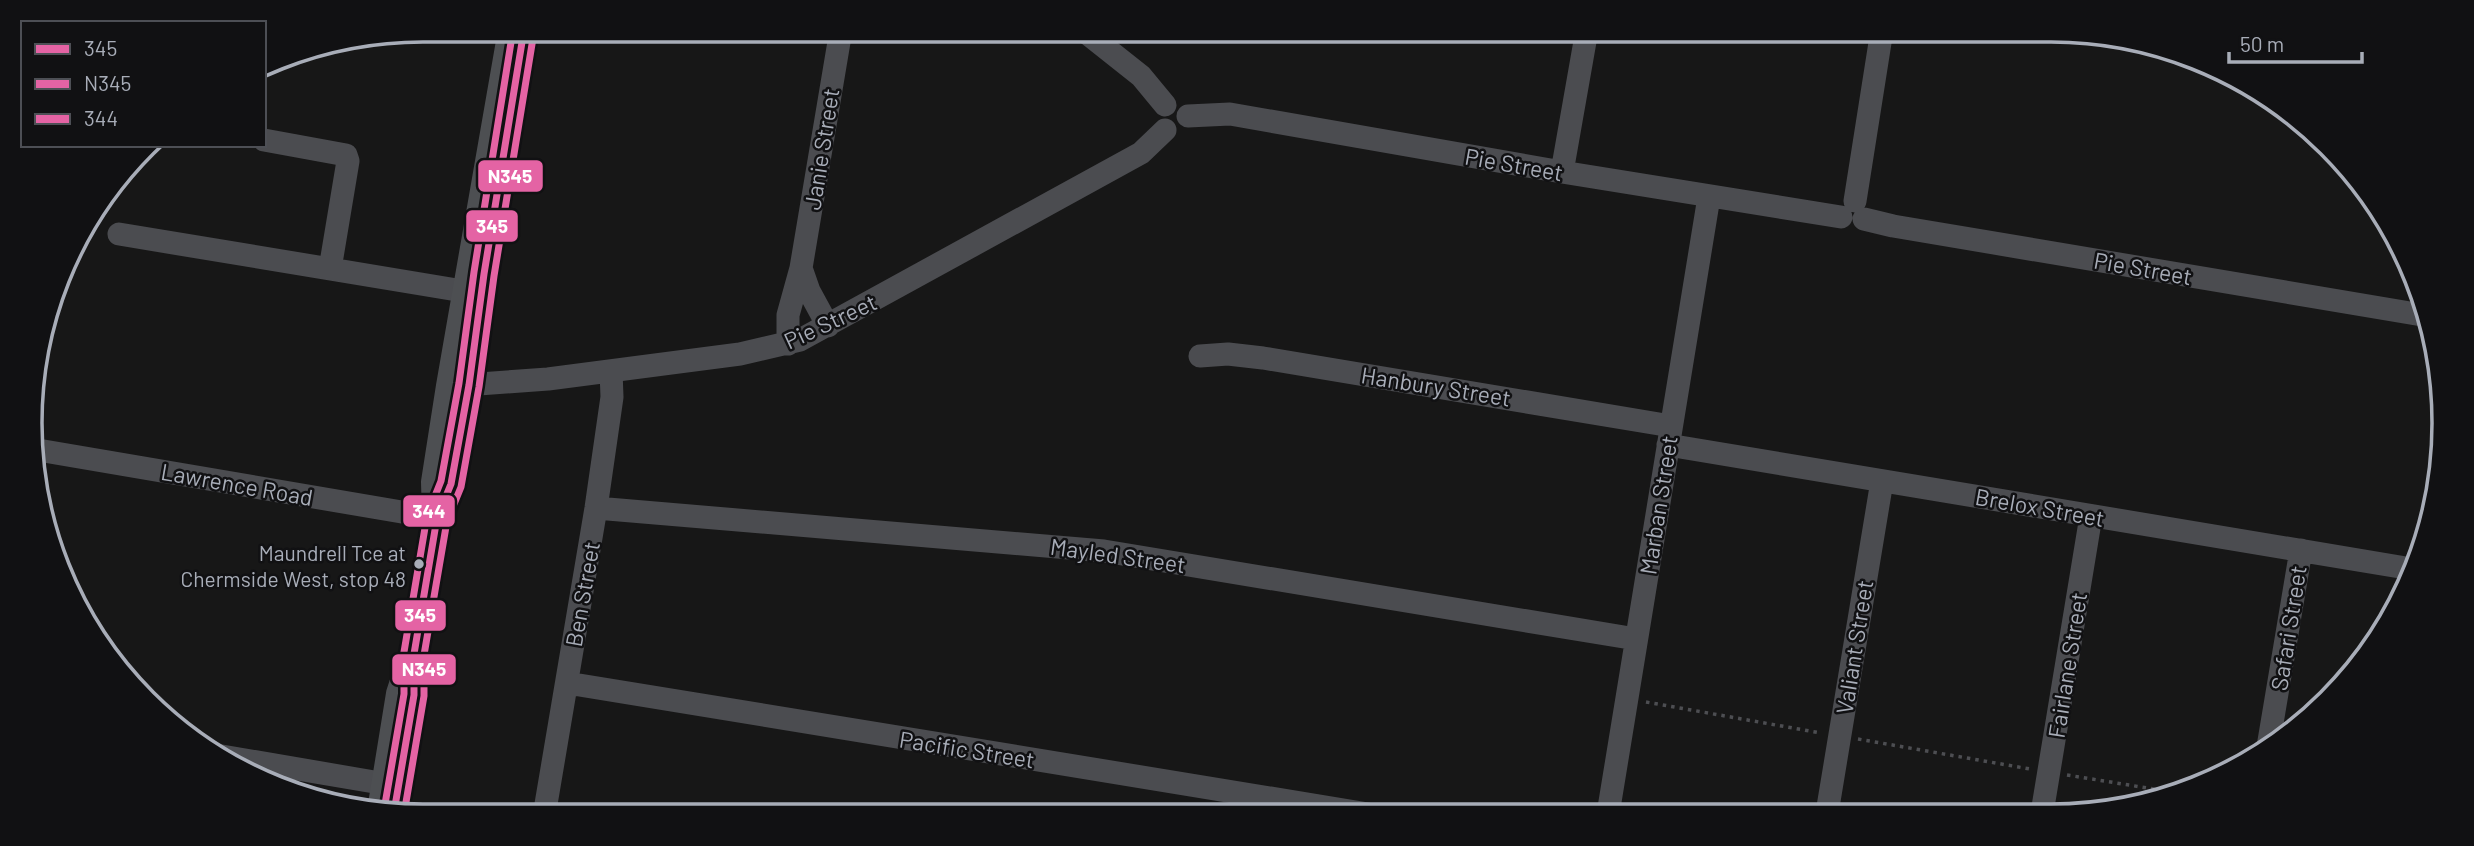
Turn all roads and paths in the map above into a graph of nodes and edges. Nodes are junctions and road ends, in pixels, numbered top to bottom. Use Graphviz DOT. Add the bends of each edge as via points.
graph roads {
  1 [pos="511,42"];
  2 [pos="522,42"];
  3 [pos="839,42"];
  4 [pos="1098,42"];
  5 [pos="1585,42"];
  6 [pos="1880,42"];
  7 [pos="1165,105"];
  8 [pos="1188,116"];
  9 [pos="1165,130"];
  10 [pos="266,140"];
  11 [pos="1562,172"];
  12 [pos="1709,197"];
  13 [pos="1853,212"];
  14 [pos="119,234"];
  15 [pos="801,268"];
  16 [pos="330,269"];
  17 [pos="469,292"];
  18 [pos="2416,314"];
  19 [pos="828,326"];
  20 [pos="788,344"];
  21 [pos="1200,356"];
  22 [pos="611,371"];
  23 [pos="460,386"];
  24 [pos="1670,435"];
  25 [pos="43,451"];
  26 [pos="1882,481"];
  27 [pos="596,508"];
  28 [pos="2091,516"];
  29 [pos="437,518"];
  30 [pos="2301,550"];
  31 [pos="2404,568"];
  32 [pos="1636,639"];
  33 [pos="567,683"];
  34 [pos="1626,699"];
  35 [pos="1830,734"];
  36 [pos="2270,735"];
  37 [pos="1850,738"];
  38 [pos="257,766"];
  39 [pos="2039,770"];
  40 [pos="2059,773"];
  41 [pos="2156,789"];
  42 [pos="387,802"];
  43 [pos="546,804"];
  44 [pos="1306,804"];
  45 [pos="1610,804"];
  46 [pos="1828,804"];
  47 [pos="2043,804"];
  1 -- 17 [label="main road"];
  2 -- 23 [label="main road" via="484,274"];
  3 -- 15 [label="street, Janie Street"];
  4 -- 7 [label="street" via="1141,76"];
  5 -- 11 [label="street"];
  6 -- 13 [label="street"];
  7 -- 8 [label="street" via="1179,103"];
  7 -- 9 [label="street" via="1158,118"];
  8 -- 9 [label="street" via="1183,128"];
  8 -- 11 [label="street, Pie Street" via="1230,114"];
  9 -- 19 [label="street, Pie Street" via="1140,153"];
  10 -- 16 [label="street" via="346,155"];
  11 -- 12 [label="street, Pie Street"];
  12 -- 13 [label="street, Pie Street"];
  12 -- 24 [label="street, Marban Street"];
  13 -- 18 [label="street, Pie Street" via="1893,226"];
  14 -- 16 [label="street"];
  15 -- 19 [label="street"];
  15 -- 20 [label="street, Janie Street" via="788,315"];
  16 -- 17 [label="street"];
  17 -- 23 [label="main road"];
  19 -- 20 [label="street, Pie Street"];
  20 -- 22 [label="street, Pie Street"];
  21 -- 24 [label="street, Hanbury Street" via="1263,358"];
  22 -- 23 [label="street, Pie Street"];
  22 -- 27 [label="street, Ben Street" via="612,397"];
  23 -- 29 [label="main road" via="436,482"];
  24 -- 26 [label="street, Brelox Street"];
  24 -- 32 [label="street, Marban Street"];
  25 -- 29 [label="street, Lawrence Road"];
  26 -- 28 [label="street, Brelox Street"];
  26 -- 46 [label="street, Valiant Street"];
  27 -- 32 [label="street, Mayled Street" via="1094,549"];
  27 -- 33 [label="street, Ben Street"];
  28 -- 30 [label="street, Brelox Street"];
  28 -- 47 [label="street, Fairlane Street"];
  29 -- 42 [label="main road" via="414,654 401,694"];
  30 -- 31 [label="street, Brelox Street"];
  30 -- 36 [label="street, Safari Street"];
  32 -- 34 [label="street, Marban Street"];
  33 -- 43 [label="street, Ben Street"];
  33 -- 44 [label="street, Pacific Street"];
  34 -- 35 [label="path"];
  34 -- 45 [label="street, Marban Street"];
  37 -- 39 [label="path"];
  38 -- 42 [label="street"];
  40 -- 41 [label="path"];
}
